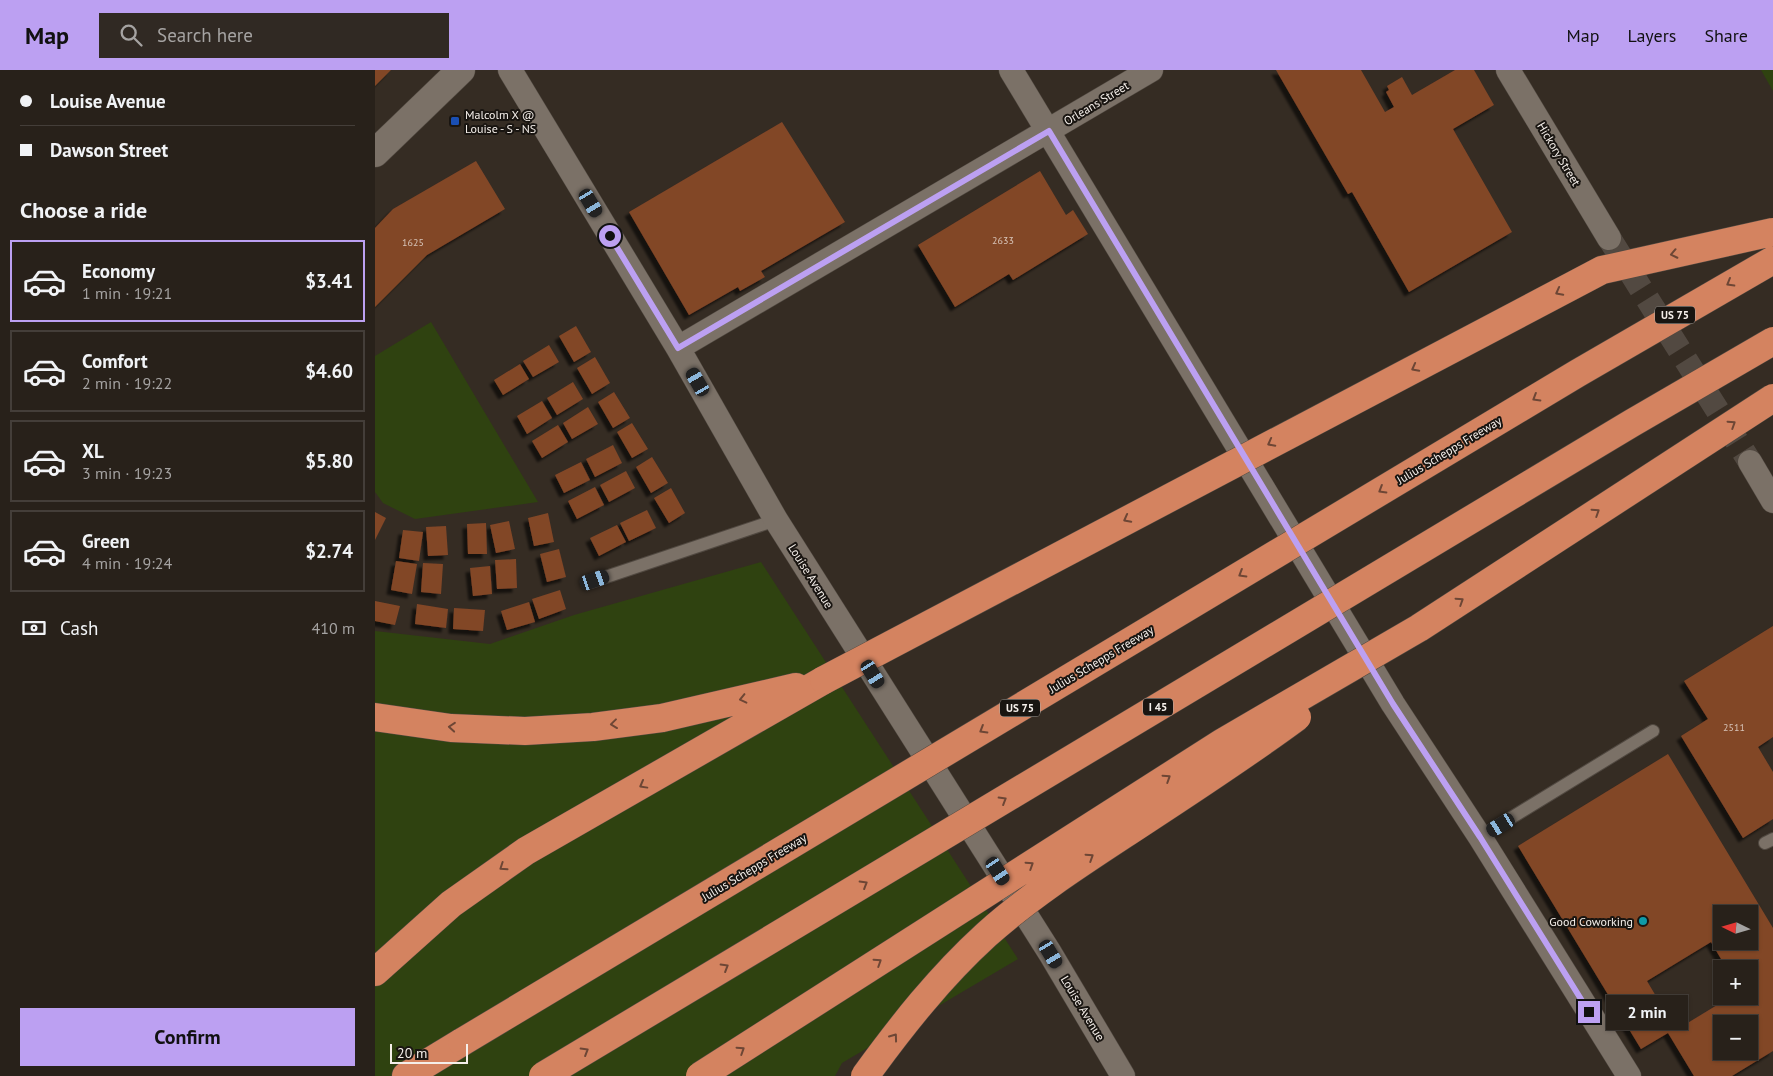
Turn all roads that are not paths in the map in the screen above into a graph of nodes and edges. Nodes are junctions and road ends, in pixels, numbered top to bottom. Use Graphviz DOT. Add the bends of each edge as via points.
graph roads {
  1 [pos="461,70"];
  2 [pos="510,70"];
  3 [pos="1011,70"];
  4 [pos="1151,70"];
  5 [pos="1508,70"];
  6 [pos="1049,131"];
  7 [pos="375,153"];
  8 [pos="1773,232"];
  9 [pos="1609,238"];
  10 [pos="1773,260"];
  11 [pos="1773,341"];
  12 [pos="678,348"];
  13 [pos="1773,398"];
  14 [pos="1750,462"];
  15 [pos="1773,501"];
  16 [pos="776,520"];
  17 [pos="591,582"];
  18 [pos="1419,628"];
  19 [pos="825,680"];
  20 [pos="375,718"];
  21 [pos="1653,731"];
  22 [pos="1480,837"];
  23 [pos="375,972"];
  24 [pos="406,1076"];
  25 [pos="543,1076"];
  26 [pos="700,1076"];
  27 [pos="865,1076"];
  28 [pos="1123,1076"];
  29 [pos="1629,1076"];
  1 -- 7 [label="street"];
  2 -- 12 [label="street, Louise Avenue"];
  3 -- 6 [label="street"];
  4 -- 6 [label="street, Orleans Street"];
  5 -- 9 [label="street, Hickory Street"];
  6 -- 12 [label="street, Orleans Street"];
  6 -- 22 [label="street" via="1393,704"];
  8 -- 19 [label="highway, one-way, bridge" via="1602,270"];
  10 -- 24 [label="highway, Julius Schepps Freeway / US 75, one-way, bridge" via="1602,358"];
  25 -- 11 [label="highway, I 45, one-way, bridge"];
  12 -- 16 [label="street, Louise Avenue"];
  18 -- 13 [label="highway, one-way, bridge"];
  14 -- 15 [label="street"];
  16 -- 17 [label="lane"];
  16 -- 28 [label="street, Louise Avenue" via="1051,954"];
  26 -- 18 [label="highway, one-way, bridge" via="1223,742"];
  27 -- 18 [label="highway, one-way, bridge" via="939,982 987,934 1085,860 1235,762"];
  19 -- 20 [label="highway, one-way" via="662,718 593,727 525,731 451,728"];
  19 -- 23 [label="highway, one-way" via="519,856 451,904"];
  21 -- 22 [label="lane"];
  22 -- 29 [label="street"];
}
